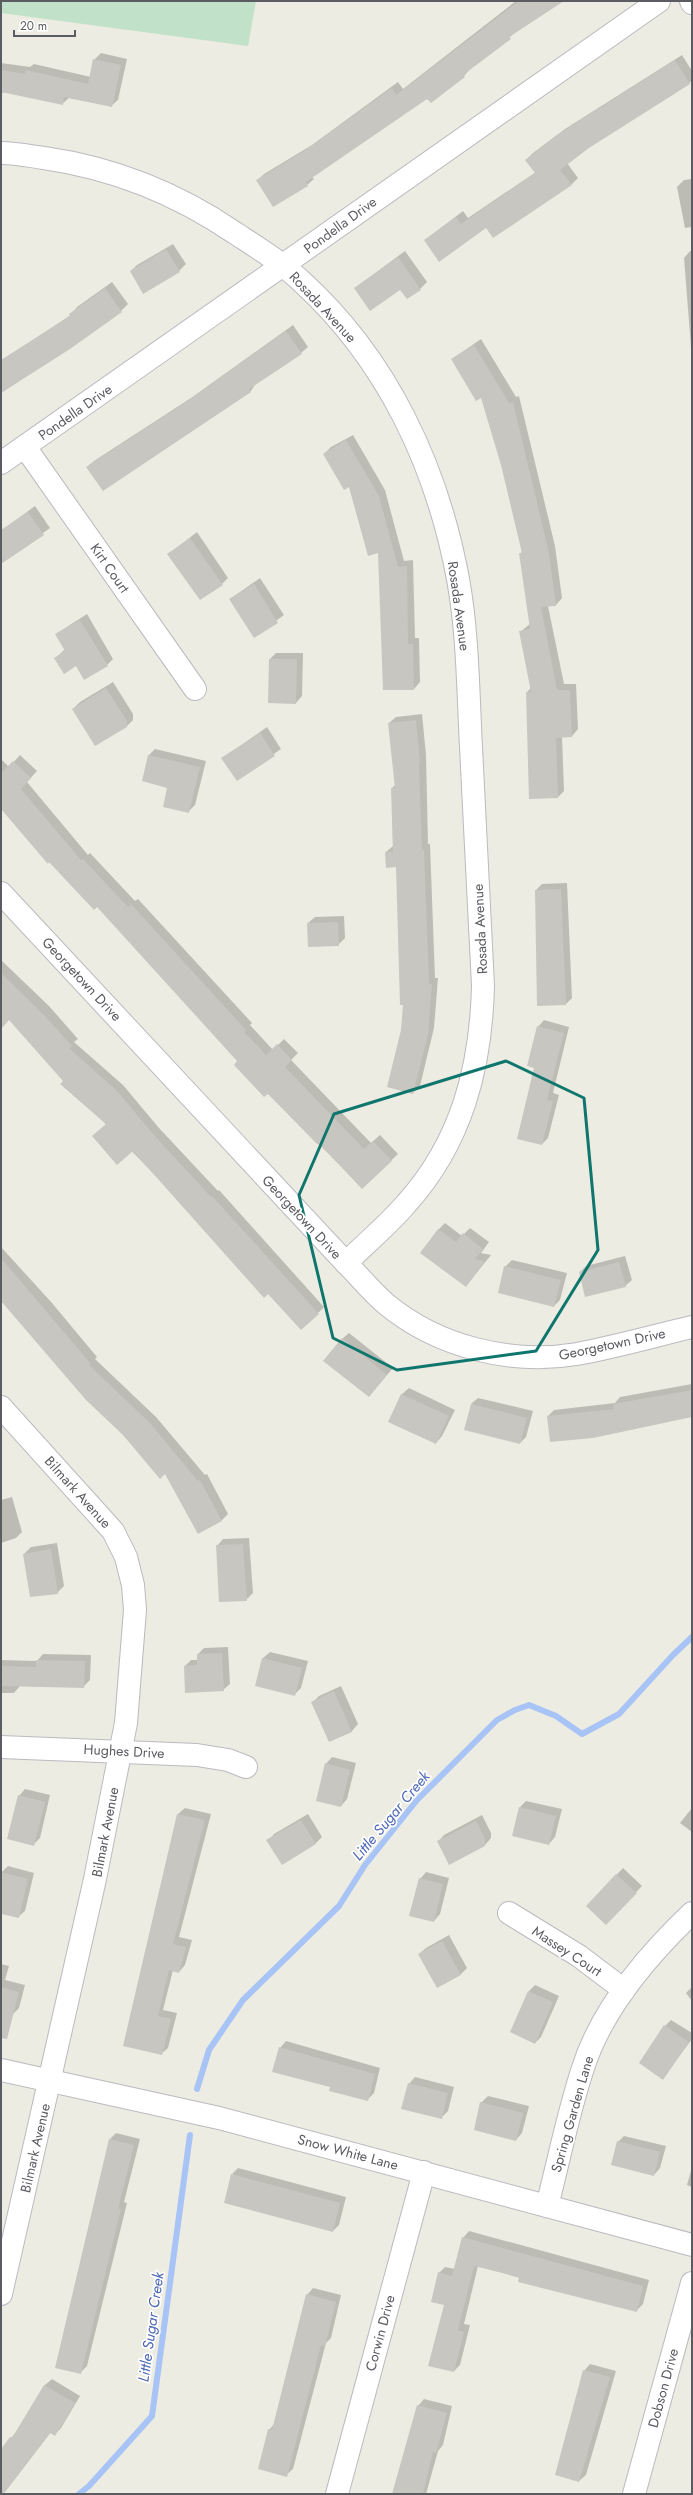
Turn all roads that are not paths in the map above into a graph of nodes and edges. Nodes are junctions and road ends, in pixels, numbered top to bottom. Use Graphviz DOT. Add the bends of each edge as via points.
graph roads {
  1 [pos="659,1"];
  2 [pos="1,153"];
  3 [pos="283,265"];
  4 [pos="25,447"];
  5 [pos="1,463"];
  6 [pos="195,689"];
  7 [pos="1,893"];
  8 [pos="346,1263"];
  9 [pos="692,1327"];
  10 [pos="1,1407"];
  11 [pos="1,1747"];
  12 [pos="120,1752"];
  13 [pos="246,1767"];
  14 [pos="509,1913"];
  15 [pos="692,1913"];
  16 [pos="624,1990"];
  17 [pos="1,2070"];
  18 [pos="51,2081"];
  19 [pos="424,2172"];
  20 [pos="547,2206"];
  21 [pos="692,2245"];
  22 [pos="692,2283"];
  23 [pos="1,2294"];
  24 [pos="337,2494"];
  25 [pos="634,2494"];
  1 -- 3 [label="street, Pondella Drive"];
  2 -- 3 [label="street, Rosada Avenue" via="79,164 168,194 212,217"];
  3 -- 4 [label="street, Pondella Drive"];
  3 -- 8 [label="street, Rosada Avenue" via="333,314 368,358 408,423 422,452 440,504 458,579 465,639 483,986 482,1028 470,1089 456,1128 430,1174 406,1204"];
  4 -- 5 [label="street, Pondella Drive"];
  4 -- 6 [label="street, Kirt Court"];
  7 -- 8 [label="street, Georgetown Drive"];
  8 -- 9 [label="street, Georgetown Drive" via="386,1304 418,1326 451,1341 486,1352 540,1357 577,1354"];
  10 -- 12 [label="street, Bilmark Avenue" via="105,1520 126,1557 134,1585 135,1610 126,1723"];
  11 -- 12 [label="street, Hughes Drive"];
  12 -- 13 [label="street, Hughes Drive" via="197,1755 228,1760"];
  12 -- 18 [label="street, Bilmark Avenue" via="96,1879"];
  14 -- 16 [label="street, Massey Court" via="579,1956"];
  15 -- 16 [label="street, Spring Garden Lane" via="658,1945"];
  16 -- 20 [label="street, Spring Garden Lane" via="604,2022 583,2066"];
  17 -- 18 [label="street, Snow White Lane"];
  18 -- 19 [label="street, Snow White Lane" via="219,2118"];
  18 -- 23 [label="street, Bilmark Avenue"];
  19 -- 20 [label="street, Snow White Lane"];
  19 -- 24 [label="street, Corwin Drive"];
  20 -- 21 [label="street, Snow White Lane"];
  22 -- 25 [label="street, Dobson Drive"];
}
